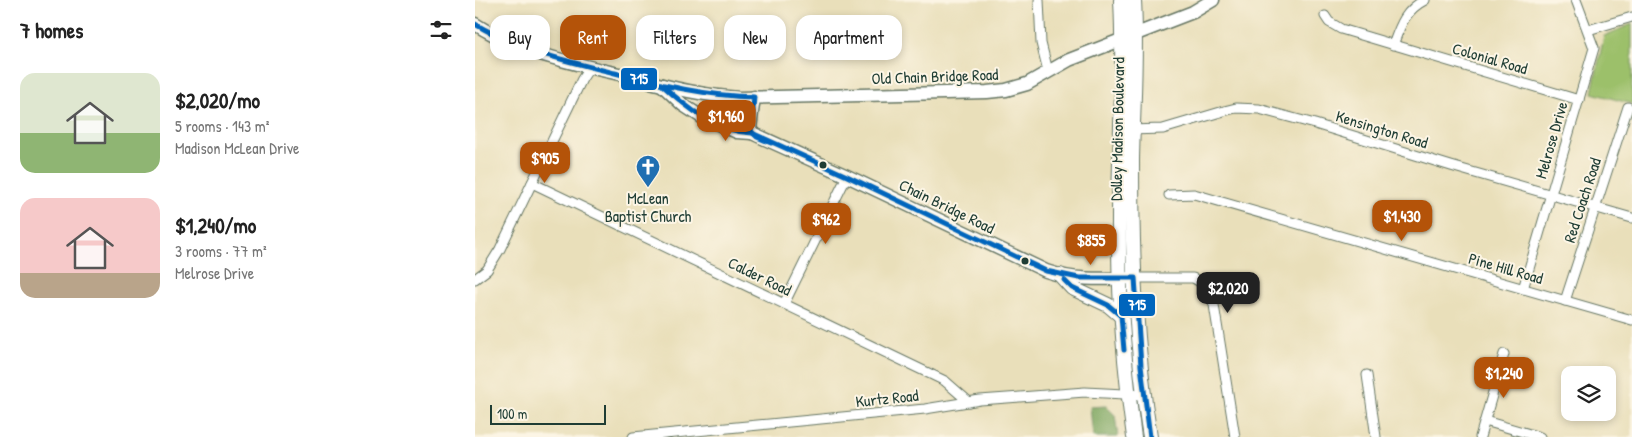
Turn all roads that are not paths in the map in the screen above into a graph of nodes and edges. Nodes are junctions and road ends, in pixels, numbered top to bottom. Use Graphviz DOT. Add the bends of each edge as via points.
graph roads {
  1 [pos="1039,0"];
  2 [pos="1121,0"];
  3 [pos="1134,0"];
  4 [pos="1213,0"];
  5 [pos="1425,0"];
  6 [pos="1576,0"];
  7 [pos="1325,16"];
  8 [pos="1632,16"];
  9 [pos="475,24"];
  10 [pos="1588,30"];
  11 [pos="1135,34"];
  12 [pos="1122,40"];
  13 [pos="1393,45"];
  14 [pos="591,67"];
  15 [pos="1049,71"];
  16 [pos="661,84"];
  17 [pos="754,97"];
  18 [pos="1579,100"];
  19 [pos="1628,107"];
  20 [pos="1127,130"];
  21 [pos="752,133"];
  22 [pos="847,176"];
  23 [pos="532,183"];
  24 [pos="1169,195"];
  25 [pos="1551,195"];
  26 [pos="1595,208"];
  27 [pos="1632,218"];
  28 [pos="1060,275"];
  29 [pos="1135,278"];
  30 [pos="475,279"];
  31 [pos="1119,279"];
  32 [pos="1523,289"];
  33 [pos="1565,301"];
  34 [pos="784,304"];
  35 [pos="1121,316"];
  36 [pos="1632,320"];
  37 [pos="1504,354"];
  38 [pos="1367,375"];
  39 [pos="1128,394"];
  40 [pos="1144,395"];
  41 [pos="969,402"];
  42 [pos="1485,421"];
  43 [pos="633,437"];
  44 [pos="1134,437"];
  45 [pos="1150,437"];
  46 [pos="1235,437"];
  47 [pos="1376,437"];
  48 [pos="1480,437"];
  49 [pos="1539,437"];
  1 -- 15 [label="street" via="1041,43"];
  2 -- 12 [label="main road, Dolley Madison Boulevard"];
  3 -- 11 [label="main road, Dolley Madison Boulevard"];
  4 -- 11 [label="main road, Old Chain Bridge Road" via="1193,12"];
  5 -- 13 [label="street" via="1406,14"];
  6 -- 10 [label="street, Melrose Drive"];
  7 -- 13 [label="street, Colonial Road" via="1336,27"];
  8 -- 10 [label="street"];
  9 -- 14 [label="main road" via="518,46"];
  10 -- 18 [label="street, Melrose Drive" via="1594,48"];
  11 -- 12 [label="main road, Old Chain Bridge Road"];
  11 -- 20 [label="main road, Dolley Madison Boulevard"];
  12 -- 15 [label="main road, Old Chain Bridge Road"];
  12 -- 20 [label="main road, Dolley Madison Boulevard"];
  13 -- 18 [label="street, Colonial Road"];
  14 -- 16 [label="main road"];
  14 -- 23 [label="street" via="582,79"];
  15 -- 17 [label="main road, Old Chain Bridge Road" via="1032,82 1000,90"];
  16 -- 17 [label="main road" via="705,94"];
  16 -- 21 [label="main road, Chain Bridge Road" via="683,106 704,118 737,132"];
  17 -- 21 [label="main road"];
  18 -- 25 [label="street, Melrose Drive"];
  19 -- 26 [label="street, Red Coach Road"];
  20 -- 25 [label="street, Kensington Road" via="1172,127 1236,108 1259,109"];
  20 -- 29 [label="main road, Dolley Madison Boulevard"];
  20 -- 31 [label="main road, Dolley Madison Boulevard" via="1119,218"];
  21 -- 22 [label="main road, Chain Bridge Road"];
  22 -- 28 [label="main road, Chain Bridge Road"];
  22 -- 34 [label="street"];
  23 -- 30 [label="street" via="493,261"];
  23 -- 34 [label="street, Calder Road"];
  24 -- 32 [label="street, Pine Hill Road" via="1194,194"];
  25 -- 26 [label="street, Kensington Road"];
  25 -- 32 [label="street, Melrose Drive"];
  26 -- 27 [label="street, Kensington Road"];
  26 -- 33 [label="street, Red Coach Road"];
  28 -- 31 [label="main road, Chain Bridge Road"];
  28 -- 35 [label="main road" via="1072,288 1108,305"];
  29 -- 31 [label="main road, Chain Bridge Road"];
  29 -- 40 [label="main road, Dolley Madison Boulevard"];
  29 -- 46 [label="street" via="1189,278 1200,282 1209,292 1214,304"];
  31 -- 35 [label="main road, Dolley Madison Boulevard"];
  32 -- 33 [label="street, Pine Hill Road"];
  33 -- 36 [label="street, Pine Hill Road"];
  34 -- 41 [label="street, Calder Road" via="945,381"];
  35 -- 39 [label="main road, Dolley Madison Boulevard"];
  37 -- 42 [label="street"];
  38 -- 47 [label="street"];
  39 -- 40 [label="street, Kurtz Road"];
  39 -- 41 [label="street, Kurtz Road" via="1085,392"];
  39 -- 44 [label="main road, Dolley Madison Boulevard"];
  40 -- 45 [label="main road, Dolley Madison Boulevard"];
  41 -- 43 [label="street, Kurtz Road"];
  42 -- 48 [label="street"];
  42 -- 49 [label="street"];
}
